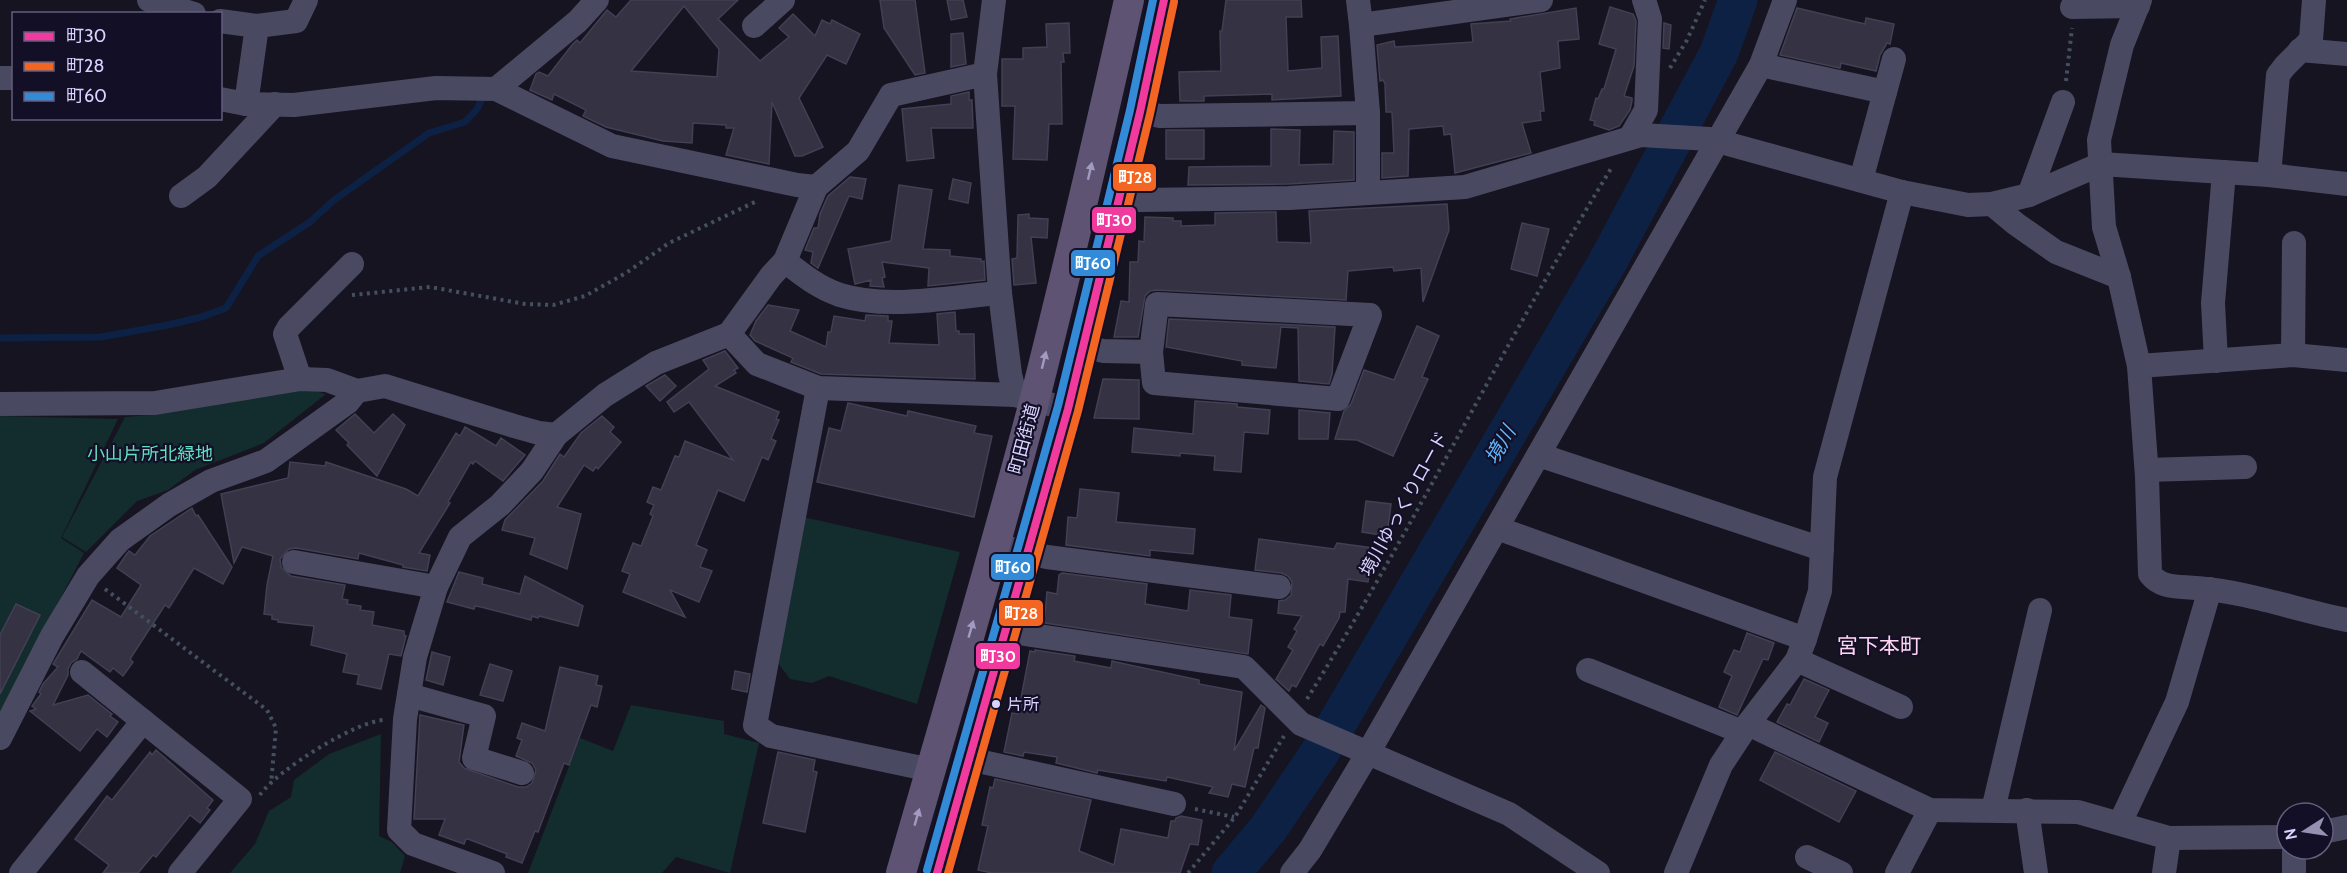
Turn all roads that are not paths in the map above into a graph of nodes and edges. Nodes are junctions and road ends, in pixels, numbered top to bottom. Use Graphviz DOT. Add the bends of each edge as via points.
graph roads {
  1 [pos="149,0"];
  2 [pos="306,0"];
  3 [pos="597,0"];
  4 [pos="783,0"];
  5 [pos="994,0"];
  6 [pos="1129,0"];
  7 [pos="1164,0"];
  8 [pos="1358,0"];
  9 [pos="1541,0"];
  10 [pos="1644,0"];
  11 [pos="1785,0"];
  12 [pos="2314,0"];
  13 [pos="2139,3"];
  14 [pos="1443,7"];
  15 [pos="2072,7"];
  16 [pos="188,12"];
  17 [pos="222,21"];
  18 [pos="1361,25"];
  19 [pos="257,26"];
  20 [pos="754,26"];
  21 [pos="2300,50"];
  22 [pos="2347,54"];
  23 [pos="1894,59"];
  24 [pos="1761,65"];
  25 [pos="986,74"];
  26 [pos="496,89"];
  27 [pos="1885,92"];
  28 [pos="222,99"];
  29 [pos="2063,102"];
  30 [pos="246,104"];
  31 [pos="275,104"];
  32 [pos="1140,112"];
  33 [pos="1368,113"];
  34 [pos="1635,137"];
  35 [pos="1714,140"];
  36 [pos="2101,164"];
  37 [pos="2224,172"];
  38 [pos="2269,175"];
  39 [pos="1861,180"];
  40 [pos="2347,184"];
  41 [pos="816,187"];
  42 [pos="1902,192"];
  43 [pos="1368,193"];
  44 [pos="2029,195"];
  45 [pos="181,196"];
  46 [pos="1120,196"];
  47 [pos="1992,204"];
  48 [pos="2294,243"];
  49 [pos="785,261"];
  50 [pos="352,264"];
  51 [pos="2119,277"];
  52 [pos="1000,293"];
  53 [pos="729,334"];
  54 [pos="1084,346"];
  55 [pos="1151,352"];
  56 [pos="2294,355"];
  57 [pos="2347,360"];
  58 [pos="2216,361"];
  59 [pos="2139,366"];
  60 [pos="300,380"];
  61 [pos="818,388"];
  62 [pos="357,391"];
  63 [pos="1025,398"];
  64 [pos="0,405"];
  65 [pos="1068,409"];
  66 [pos="556,435"];
  67 [pos="1539,454"];
  68 [pos="2245,467"];
  69 [pos="2146,470"];
  70 [pos="1497,528"];
  71 [pos="995,545"];
  72 [pos="1822,549"];
  73 [pos="1028,554"];
  74 [pos="294,562"];
  75 [pos="436,587"];
  76 [pos="1279,587"];
  77 [pos="2210,589"];
  78 [pos="2040,610"];
  79 [pos="2347,620"];
  80 [pos="1006,631"];
  81 [pos="1801,650"];
  82 [pos="1588,670"];
  83 [pos="82,672"];
  84 [pos="409,695"];
  85 [pos="1901,707"];
  86 [pos="144,722"];
  87 [pos="1745,728"];
  88 [pos="0,738"];
  89 [pos="1363,750"];
  90 [pos="969,759"];
  91 [pos="931,770"];
  92 [pos="522,773"];
  93 [pos="1174,804"];
  94 [pos="1930,810"];
  95 [pos="1993,810"];
  96 [pos="2027,810"];
  97 [pos="2120,823"];
  98 [pos="2169,837"];
  99 [pos="2275,837"];
  100 [pos="1310,850"];
  101 [pos="1808,857"];
  102 [pos="941,872"];
  103 [pos="21,873"];
  104 [pos="180,873"];
  105 [pos="493,873"];
  106 [pos="901,873"];
  107 [pos="1292,873"];
  108 [pos="1302,873"];
  109 [pos="1598,873"];
  110 [pos="1676,873"];
  111 [pos="1841,873"];
  112 [pos="1897,873"];
  113 [pos="2036,873"];
  114 [pos="2164,873"];
  1 -- 16 [label="street"];
  2 -- 19 [label="street" via="296,21"];
  3 -- 26 [label="street" via="578,21"];
  4 -- 20 [label="street"];
  5 -- 25 [label="street"];
  63 -- 6 [label="main road, 町田街道, one-way" via="1088,182"];
  7 -- 32 [label="main road, 町田街道"];
  8 -- 18 [label="street"];
  9 -- 14 [label="street"];
  10 -- 34 [label="street" via="1650,19 1646,110"];
  11 -- 24 [label="street"];
  12 -- 21 [label="street" via="2310,40"];
  13 -- 15 [label="street"];
  13 -- 36 [label="street" via="2122,45 2099,140"];
  14 -- 18 [label="street"];
  17 -- 19 [label="street"];
  18 -- 33 [label="street"];
  19 -- 30 [label="street"];
  21 -- 22 [label="street"];
  21 -- 38 [label="street" via="2278,75"];
  23 -- 27 [label="street"];
  24 -- 27 [label="street"];
  24 -- 35 [label="street"];
  25 -- 41 [label="street" via="891,95 858,151"];
  25 -- 52 [label="street"];
  26 -- 31 [label="street" via="436,88"];
  26 -- 41 [label="street" via="612,146"];
  27 -- 39 [label="street"];
  28 -- 30 [label="street"];
  29 -- 44 [label="street"];
  30 -- 31 [label="street"];
  31 -- 45 [label="street" via="207,177"];
  32 -- 33 [label="street" via="1160,116"];
  32 -- 46 [label="main road, 町田街道"];
  33 -- 43 [label="street"];
  34 -- 35 [label="street"];
  34 -- 43 [label="street" via="1465,187"];
  35 -- 39 [label="street"];
  35 -- 67 [label="street"];
  36 -- 37 [label="street"];
  36 -- 44 [label="street"];
  36 -- 51 [label="street" via="2104,227"];
  37 -- 38 [label="street"];
  37 -- 58 [label="street" via="2213,303"];
  38 -- 40 [label="street"];
  39 -- 42 [label="street"];
  41 -- 49 [label="street"];
  42 -- 47 [label="street" via="1959,204"];
  42 -- 72 [label="street" via="1825,477"];
  43 -- 46 [label="street" via="1140,200"];
  44 -- 47 [label="street"];
  46 -- 54 [label="main road, 町田街道"];
  47 -- 51 [label="street" via="2056,252"];
  48 -- 56 [label="street"];
  49 -- 52 [label="street" via="839,295 874,301"];
  49 -- 53 [label="street"];
  50 -- 60 [label="street" via="285,334"];
  51 -- 59 [label="street"];
  52 -- 63 [label="street" via="1010,374"];
  53 -- 61 [label="street" via="757,364"];
  53 -- 66 [label="street" via="656,363 605,395"];
  54 -- 55 [label="street" via="1103,351"];
  54 -- 65 [label="main road, 町田街道"];
  55 -- 55 [label="street" via="1154,383 1338,399 1370,315 1157,304"];
  56 -- 57 [label="street"];
  56 -- 58 [label="street"];
  58 -- 59 [label="street"];
  59 -- 69 [label="street"];
  60 -- 62 [label="street" via="327,380"];
  60 -- 64 [label="street" via="155,403"];
  61 -- 63 [label="street"];
  61 -- 91 [label="street" via="755,725 771,736"];
  62 -- 66 [label="street" via="385,386"];
  62 -- 88 [label="street" via="348,402 266,461 212,481 169,505 120,540 88,576"];
  63 -- 65 [label="street"];
  63 -- 71 [label="main road, 町田街道"];
  65 -- 73 [label="main road, 町田街道"];
  66 -- 75 [label="street" via="532,471 460,537"];
  67 -- 70 [label="street"];
  67 -- 72 [label="street"];
  68 -- 69 [label="street"];
  69 -- 77 [label="street" via="2150,574 2165,585"];
  70 -- 81 [label="street"];
  70 -- 89 [label="street"];
  71 -- 73 [label="street"];
  91 -- 71 [label="main road, 町田街道, one-way"];
  72 -- 81 [label="street" via="1820,591"];
  73 -- 76 [label="street"];
  73 -- 80 [label="main road, 町田街道"];
  74 -- 75 [label="street"];
  75 -- 84 [label="street" via="415,657"];
  77 -- 79 [label="street"];
  77 -- 97 [label="street" via="2177,702"];
  78 -- 95 [label="street"];
  80 -- 89 [label="street" via="1244,667 1298,721"];
  80 -- 90 [label="main road, 町田街道"];
  81 -- 85 [label="street"];
  81 -- 87 [label="street"];
  82 -- 87 [label="street"];
  83 -- 86 [label="street"];
  84 -- 92 [label="street" via="484,716 474,758"];
  84 -- 105 [label="street" via="399,830 413,844"];
  86 -- 103 [label="street"];
  86 -- 104 [label="street" via="240,799"];
  87 -- 94 [label="street"];
  87 -- 110 [label="street" via="1721,765"];
  89 -- 100 [label="street"];
  89 -- 109 [label="street" via="1509,814"];
  90 -- 93 [label="street"];
  90 -- 102 [label="main road, 町田街道"];
  106 -- 91 [label="main road, 町田街道, one-way"];
  94 -- 95 [label="street"];
  94 -- 112 [label="street"];
  95 -- 96 [label="street"];
  96 -- 97 [label="street" via="2078,812"];
  96 -- 113 [label="street"];
  97 -- 98 [label="street"];
  98 -- 99 [label="street"];
  98 -- 114 [label="street"];
  100 -- 107 [label="street"];
  100 -- 108 [label="street"];
  101 -- 111 [label="street"];
}
